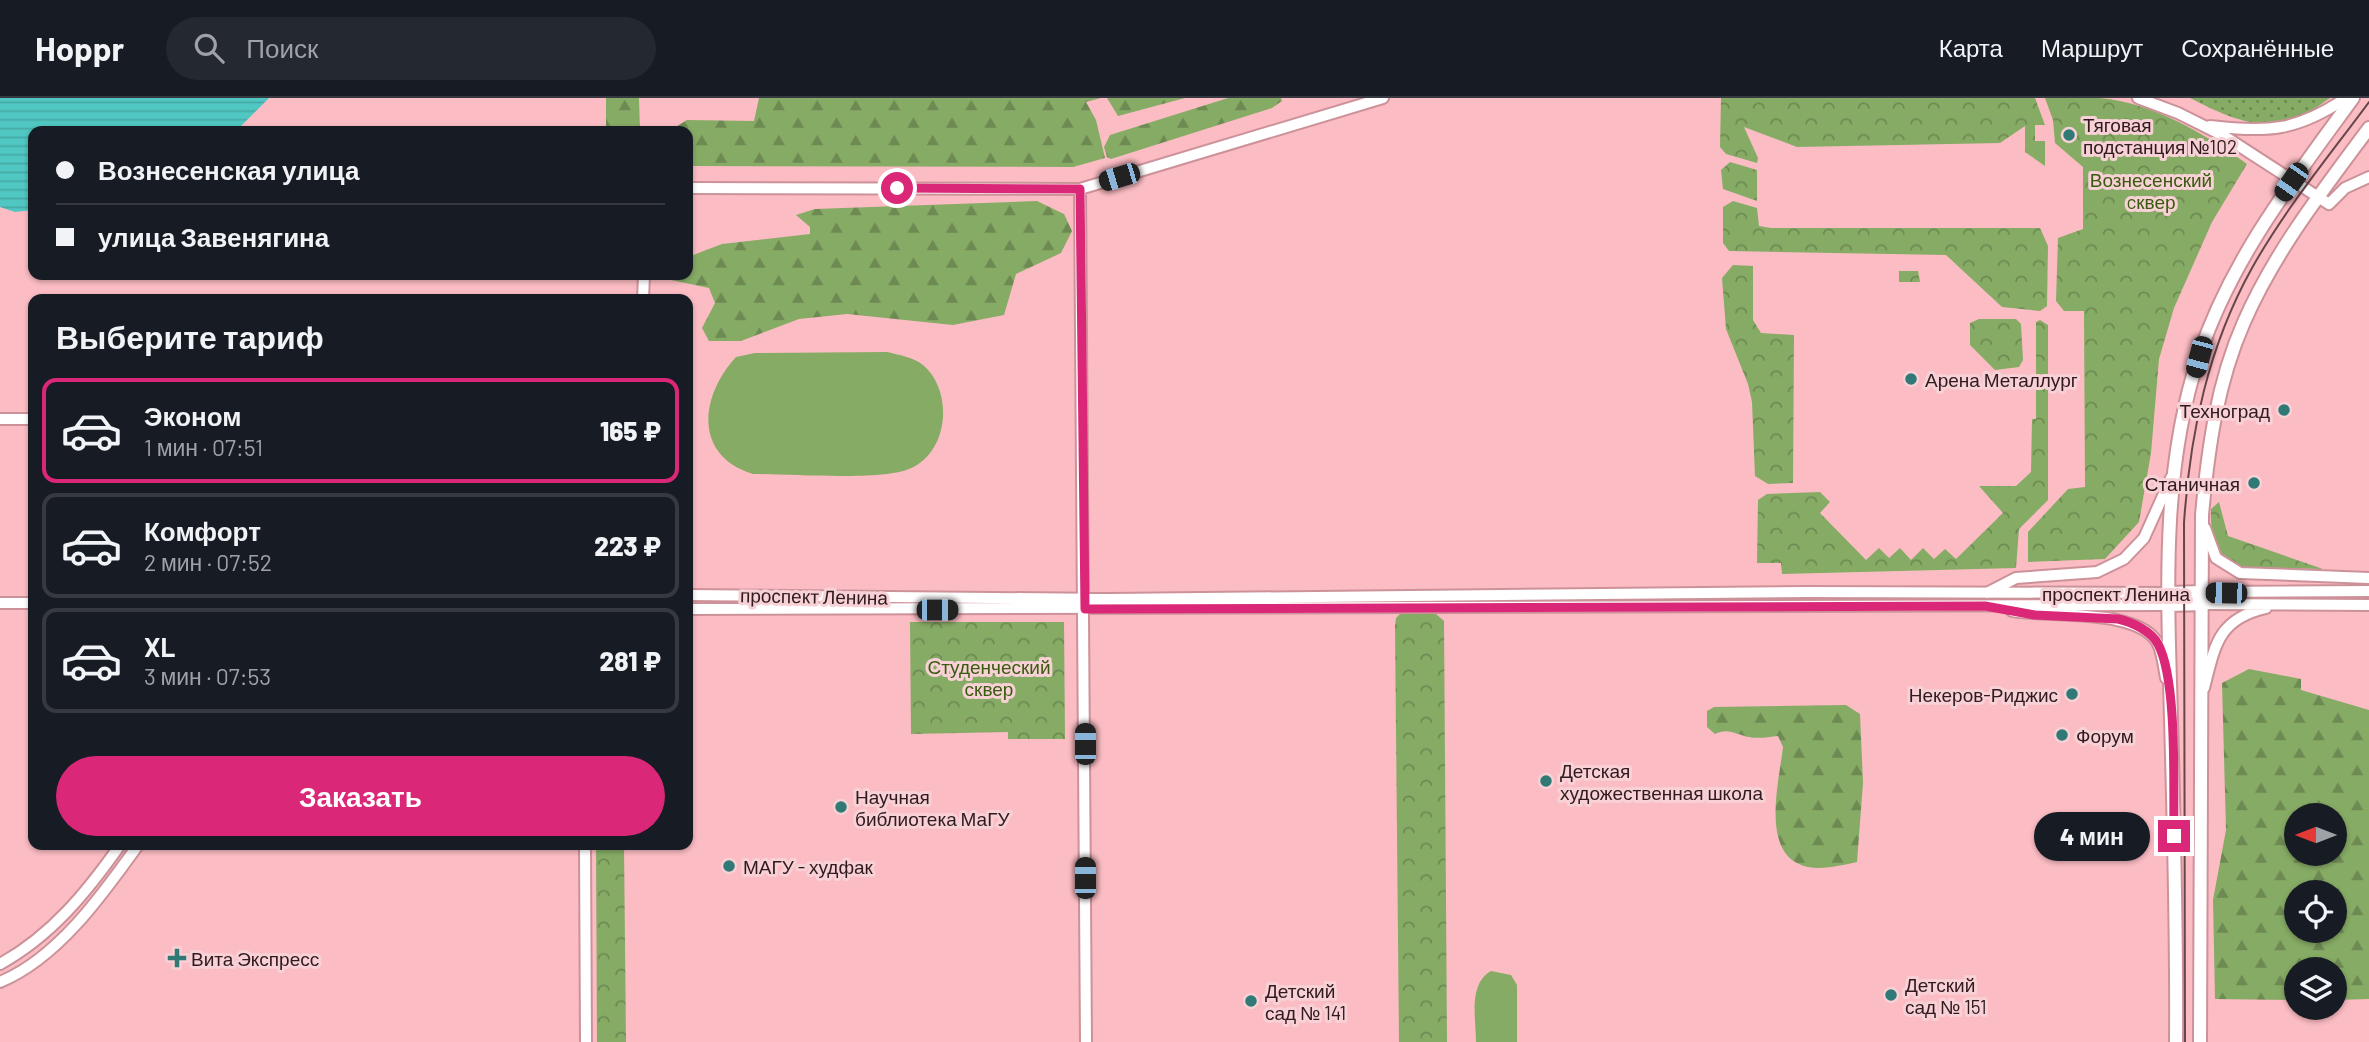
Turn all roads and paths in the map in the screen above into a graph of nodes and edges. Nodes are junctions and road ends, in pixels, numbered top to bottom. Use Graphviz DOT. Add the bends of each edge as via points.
graph roads {
  1 [pos="1383,98"];
  2 [pos="2138,98"];
  3 [pos="2346,98"];
  4 [pos="2354,98"];
  5 [pos="2203,125"];
  6 [pos="2369,128"];
  7 [pos="2369,177"];
  8 [pos="2291,182"];
  9 [pos="693,188"];
  10 [pos="1080,189"];
  11 [pos="2317,198"];
  12 [pos="0,419"];
  13 [pos="28,419"];
  14 [pos="2175,469"];
  15 [pos="2202,515"];
  16 [pos="2369,578"];
  17 [pos="2369,591"];
  18 [pos="1985,594"];
  19 [pos="693,595"];
  20 [pos="2202,598"];
  21 [pos="2169,599"];
  22 [pos="0,603"];
  23 [pos="28,603"];
  24 [pos="1085,604"];
  25 [pos="2285,604"];
  26 [pos="2369,604"];
  27 [pos="1985,606"];
  28 [pos="693,609"];
  29 [pos="2170,697"];
  30 [pos="2202,697"];
  31 [pos="117,850"];
  32 [pos="134,850"];
  33 [pos="585,850"];
  34 [pos="0,964"];
  35 [pos="0,982"];
  36 [pos="586,1042"];
  37 [pos="1086,1042"];
  38 [pos="2176,1042"];
  39 [pos="2200,1042"];
  1 -- 10 [label="main road"];
  2 -- 5 [label="main road"];
  3 -- 5 [label="main road" via="2315,118 2281,130"];
  4 -- 8 [label="main road"];
  5 -- 8 [label="main road"];
  6 -- 11 [label="main road"];
  7 -- 11 [label="main road" via="2345,188 2329,204"];
  8 -- 11 [label="main road"];
  8 -- 14 [label="main road" via="2255,238 2213,319 2188,396"];
  9 -- 10 [label="main road"];
  10 -- 24 [label="main road"];
  11 -- 15 [label="main road" via="2265,279 2232,352 2211,432"];
  12 -- 13 [label="main road"];
  14 -- 18 [label="main road" via="2144,538 2124,559 2097,572 2016,578"];
  14 -- 21 [label="main road"];
  15 -- 16 [label="main road" via="2216,558 2230,569 2250,575"];
  15 -- 20 [label="main road"];
  17 -- 20 [label="main road, проспект Ленина"];
  18 -- 21 [label="main road, проспект Ленина"];
  18 -- 24 [label="main road, проспект Ленина" via="1807,592"];
  19 -- 24 [label="main road, проспект Ленина"];
  20 -- 21 [label="main road, проспект Ленина"];
  20 -- 25 [label="main road, проспект Ленина"];
  20 -- 30 [label="main road"];
  21 -- 27 [label="main road, проспект Ленина"];
  21 -- 29 [label="main road"];
  22 -- 23 [label="main road"];
  24 -- 27 [label="main road, проспект Ленина"];
  24 -- 28 [label="main road, проспект Ленина"];
  24 -- 37 [label="main road"];
  25 -- 26 [label="main road, проспект Ленина"];
  25 -- 30 [label="main road" via="2255,611 2224,629"];
  27 -- 29 [label="main road, проспект Ленина" via="2130,622 2159,646"];
  29 -- 38 [label="main road"];
  30 -- 39 [label="main road"];
  31 -- 34 [label="main road" via="88,891 46,933"];
  32 -- 35 [label="main road" via="97,902 57,943"];
  33 -- 36 [label="main road"];
}
